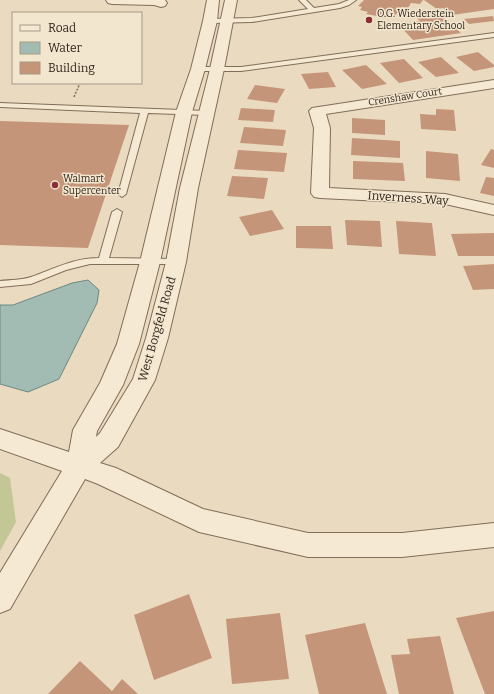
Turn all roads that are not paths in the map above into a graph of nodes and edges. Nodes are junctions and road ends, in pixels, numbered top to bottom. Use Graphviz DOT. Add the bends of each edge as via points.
graph roads {
  1 [pos="112,0"];
  2 [pos="213,0"];
  3 [pos="231,0"];
  4 [pos="302,0"];
  5 [pos="334,0"];
  6 [pos="353,0"];
  7 [pos="161,3"];
  8 [pos="340,6"];
  9 [pos="313,10"];
  10 [pos="219,21"];
  11 [pos="494,35"];
  12 [pos="198,69"];
  13 [pos="217,69"];
  14 [pos="494,84"];
  15 [pos="0,105"];
  16 [pos="145,110"];
  17 [pos="184,112"];
  18 [pos="207,112"];
  19 [pos="320,193"];
  20 [pos="122,194"];
  21 [pos="494,210"];
  22 [pos="117,212"];
  23 [pos="103,262"];
  24 [pos="150,262"];
  25 [pos="176,262"];
  26 [pos="0,284"];
  27 [pos="0,439"];
  28 [pos="79,466"];
  29 [pos="494,535"];
  30 [pos="0,599"];
  1 -- 7 [label="street"];
  2 -- 10 [label="street, West Borgfeld Road"];
  3 -- 10 [label="street, West Borgfeld Road"];
  4 -- 9 [label="lane"];
  5 -- 8 [label="lane"];
  6 -- 8 [label="lane"];
  8 -- 9 [label="lane"];
  9 -- 10 [label="lane" via="252,20"];
  10 -- 12 [label="street, West Borgfeld Road"];
  10 -- 13 [label="street, West Borgfeld Road"];
  11 -- 13 [label="lane"];
  12 -- 13 [label="lane"];
  12 -- 17 [label="street, West Borgfeld Road"];
  13 -- 18 [label="street, West Borgfeld Road"];
  14 -- 19 [label="street, Crenshaw Court" via="317,111 322,128"];
  15 -- 16 [label="lane"];
  16 -- 17 [label="lane"];
  16 -- 20 [label="lane"];
  17 -- 18 [label="lane"];
  17 -- 24 [label="street, West Borgfeld Road"];
  18 -- 25 [label="street, West Borgfeld Road" via="189,188"];
  19 -- 21 [label="street, Inverness Way" via="445,199"];
  22 -- 23 [label="lane"];
  23 -- 24 [label="lane"];
  23 -- 26 [label="lane" via="90,261 63,267 31,281"];
  24 -- 25 [label="lane"];
  24 -- 28 [label="street, West Borgfeld Road" via="128,344 111,385 85,430"];
  25 -- 28 [label="street, West Borgfeld Road" via="144,380 109,440"];
  27 -- 28 [label="street"];
  28 -- 29 [label="street" via="108,476 200,520 308,545 402,545"];
  28 -- 30 [label="street"];
}
